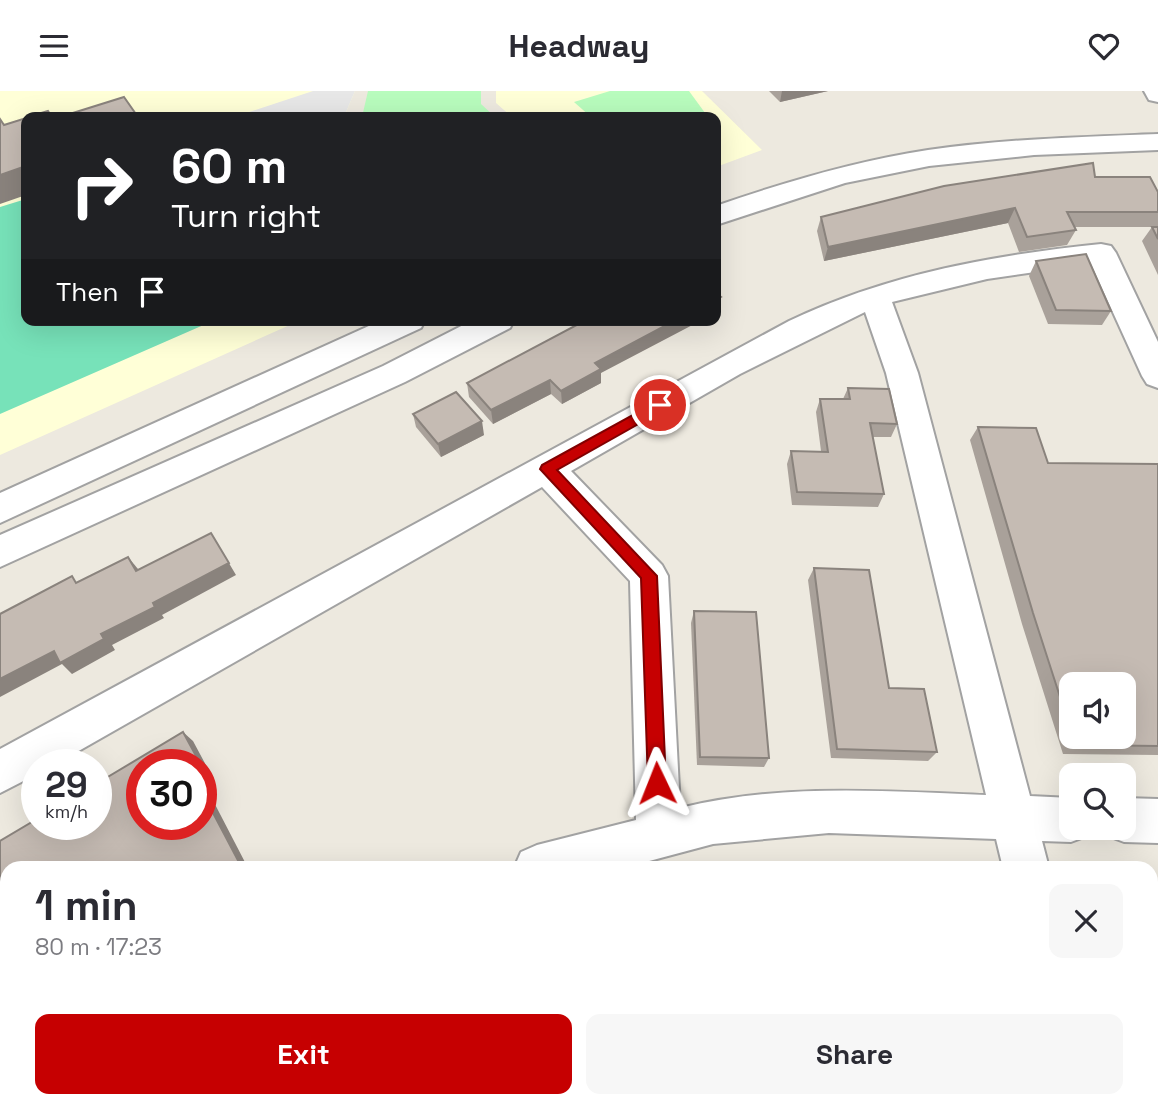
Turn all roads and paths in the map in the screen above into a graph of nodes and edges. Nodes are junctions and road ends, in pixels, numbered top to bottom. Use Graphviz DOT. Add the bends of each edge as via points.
graph roads {
  1 [pos="1158,122"];
  2 [pos="1158,142"];
  3 [pos="728,185"];
  4 [pos="721,214"];
  5 [pos="874,297"];
  6 [pos="397,326"];
  7 [pos="487,326"];
  8 [pos="1158,376"];
  9 [pos="547,469"];
  10 [pos="0,509"];
  11 [pos="0,552"];
  12 [pos="0,772"];
  13 [pos="1014,820"];
  14 [pos="1059,820"];
  15 [pos="1136,820"];
  16 [pos="1158,821"];
  17 [pos="659,834"];
  18 [pos="562,861"];
  19 [pos="1024,861"];
  1 -- 3 [label="street" via="981,127 922,135 849,149"];
  2 -- 4 [label="street" via="957,154 808,185"];
  5 -- 8 [label="street" via="1013,263 1101,253"];
  5 -- 9 [label="street" via="729,366"];
  5 -- 13 [label="street" via="902,373"];
  6 -- 10 [label="street"];
  7 -- 11 [label="street" via="394,374"];
  9 -- 12 [label="street"];
  9 -- 17 [label="street" via="649,576"];
  13 -- 14 [label="street"];
  13 -- 17 [label="street" via="829,811 712,822"];
  13 -- 19 [label="street"];
  15 -- 16 [label="street"];
  17 -- 18 [label="street"];
}
